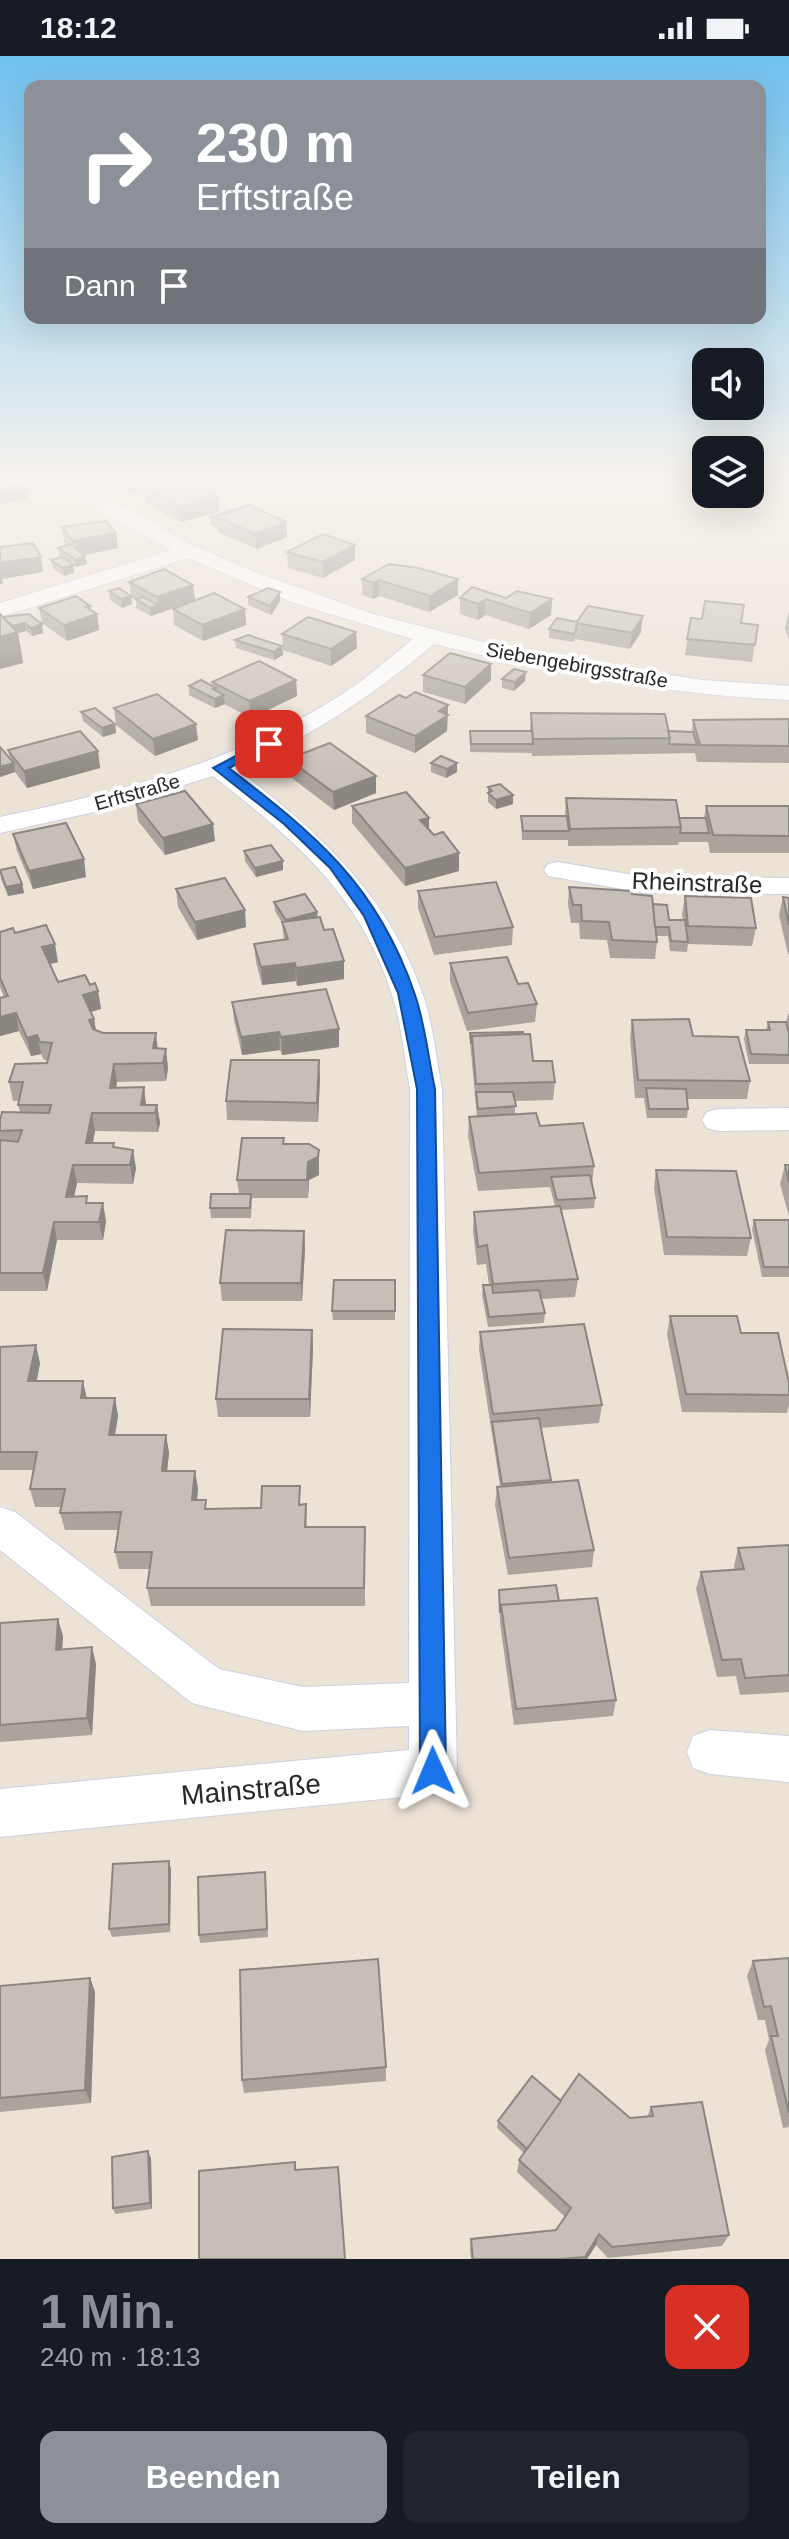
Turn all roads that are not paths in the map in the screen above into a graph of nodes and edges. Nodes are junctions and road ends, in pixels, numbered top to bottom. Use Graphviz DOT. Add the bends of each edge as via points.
graph roads {
  1 [pos="91,582"];
  2 [pos="264,582"];
  3 [pos="0,610"];
  4 [pos="429,637"];
  5 [pos="789,693"];
  6 [pos="219,768"];
  7 [pos="0,825"];
  8 [pos="558,870"];
  9 [pos="789,886"];
  10 [pos="789,1119"];
  11 [pos="719,1120"];
  12 [pos="0,1525"];
  13 [pos="432,1703"];
  14 [pos="710,1752"];
  15 [pos="789,1759"];
  16 [pos="0,1813"];
  1 -- 3 [label="street"];
  2 -- 4 [label="street, Siebengebirgsstraße"];
  4 -- 5 [label="street, Siebengebirgsstraße" via="611,675"];
  4 -- 6 [label="street, Erftstraße" via="358,694"];
  6 -- 7 [label="street, Erftstraße" via="123,798"];
  6 -- 13 [label="street, Mainstraße" via="289,821 335,865 372,915 407,993 426,1089"];
  8 -- 9 [label="street, Rheinstraße" via="645,885"];
  10 -- 11 [label="street"];
  12 -- 13 [label="street" via="208,1688 303,1709"];
  13 -- 16 [label="street, Mainstraße" via="433,1771"];
  14 -- 15 [label="street"];
}
